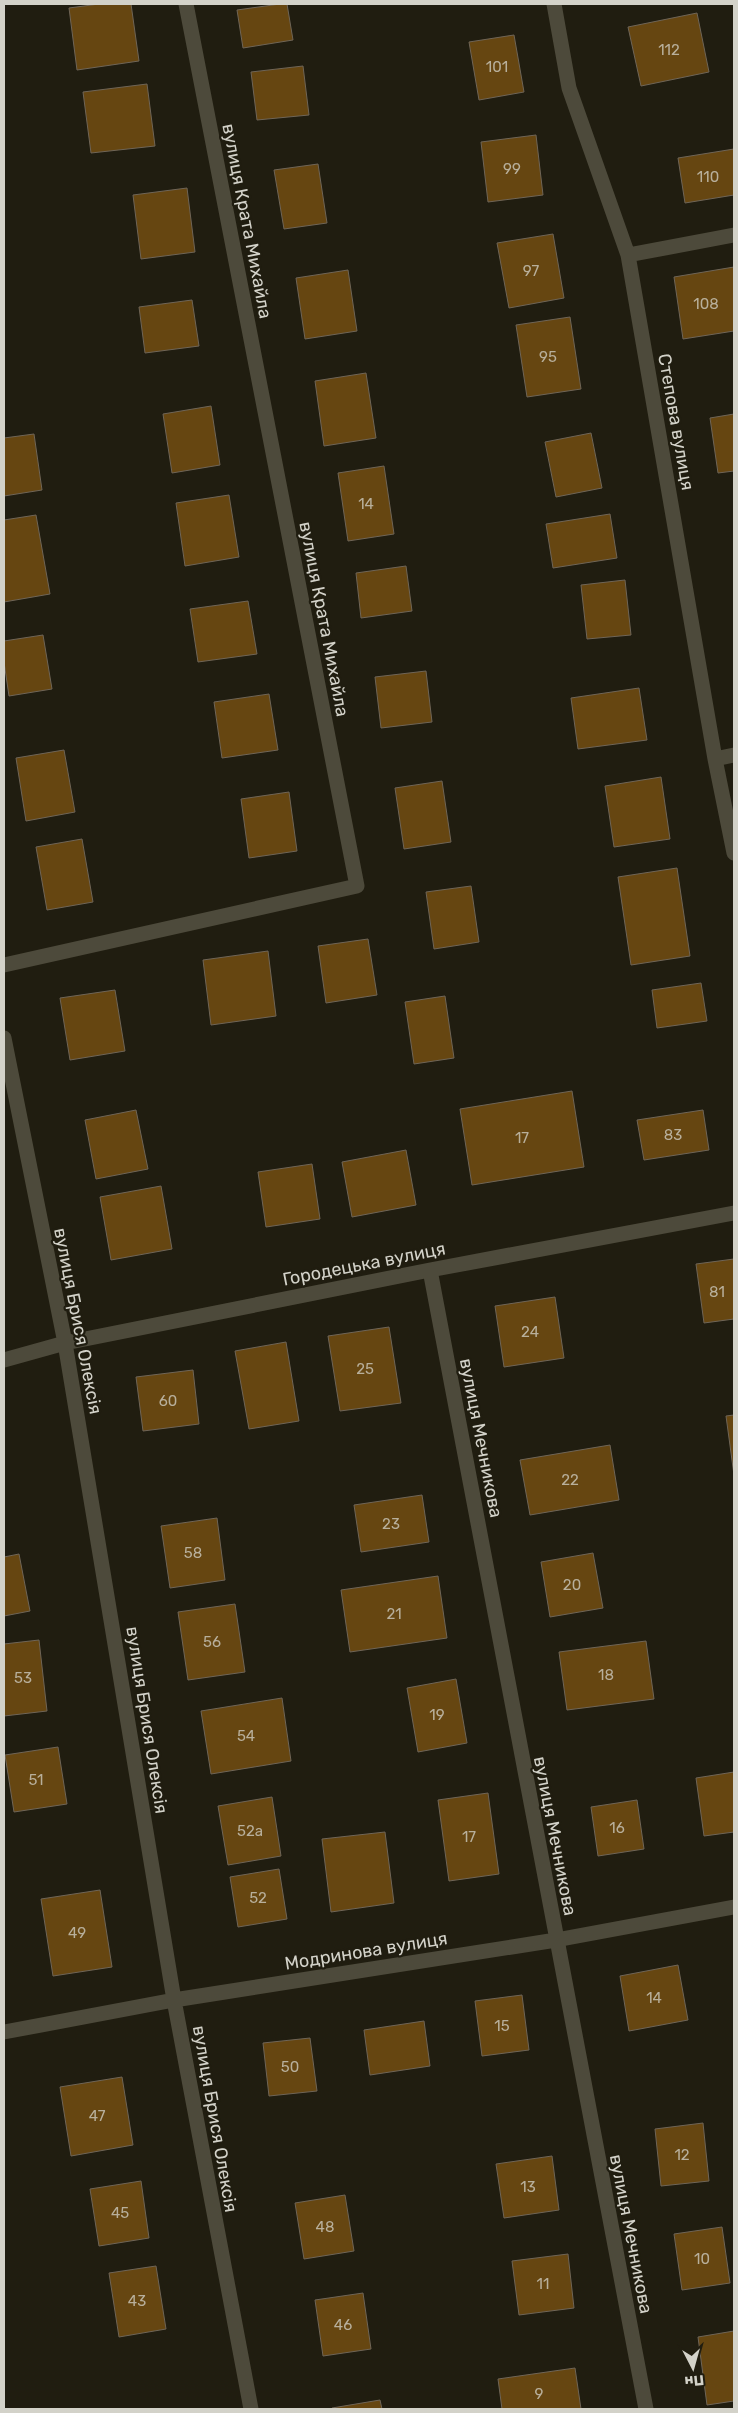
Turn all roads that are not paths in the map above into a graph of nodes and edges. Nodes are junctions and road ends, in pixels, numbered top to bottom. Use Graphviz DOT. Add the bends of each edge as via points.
graph roads {
  1 [pos="186,4"];
  2 [pos="554,4"];
  3 [pos="734,235"];
  4 [pos="628,255"];
  5 [pos="734,755"];
  6 [pos="715,759"];
  7 [pos="734,853"];
  8 [pos="4,965"];
  9 [pos="4,1038"];
  10 [pos="734,1213"];
  11 [pos="430,1270"];
  12 [pos="65,1343"];
  13 [pos="4,1360"];
  14 [pos="734,1907"];
  15 [pos="556,1940"];
  16 [pos="174,2000"];
  17 [pos="4,2032"];
  18 [pos="251,2409"];
  19 [pos="646,2409"];
  1 -- 8 [label="street, вулиця Крата Михайла" via="357,886"];
  2 -- 4 [label="street, Степова вулиця" via="569,88"];
  3 -- 4 [label="street"];
  4 -- 6 [label="street, Степова вулиця"];
  5 -- 6 [label="street"];
  6 -- 7 [label="street, Степова вулиця"];
  9 -- 12 [label="street, вулиця Брися Олексія"];
  10 -- 11 [label="street, Городецька вулиця"];
  11 -- 12 [label="street, Городецька вулиця"];
  11 -- 15 [label="street, вулиця Мечникова"];
  12 -- 13 [label="street, Городецька вулиця"];
  12 -- 16 [label="street, вулиця Брися Олексія"];
  14 -- 15 [label="street, Модринова вулиця"];
  15 -- 16 [label="street, Модринова вулиця"];
  15 -- 19 [label="street, вулиця Мечникова"];
  16 -- 17 [label="street, Модринова вулиця"];
  16 -- 18 [label="street, вулиця Брися Олексія"];
}
